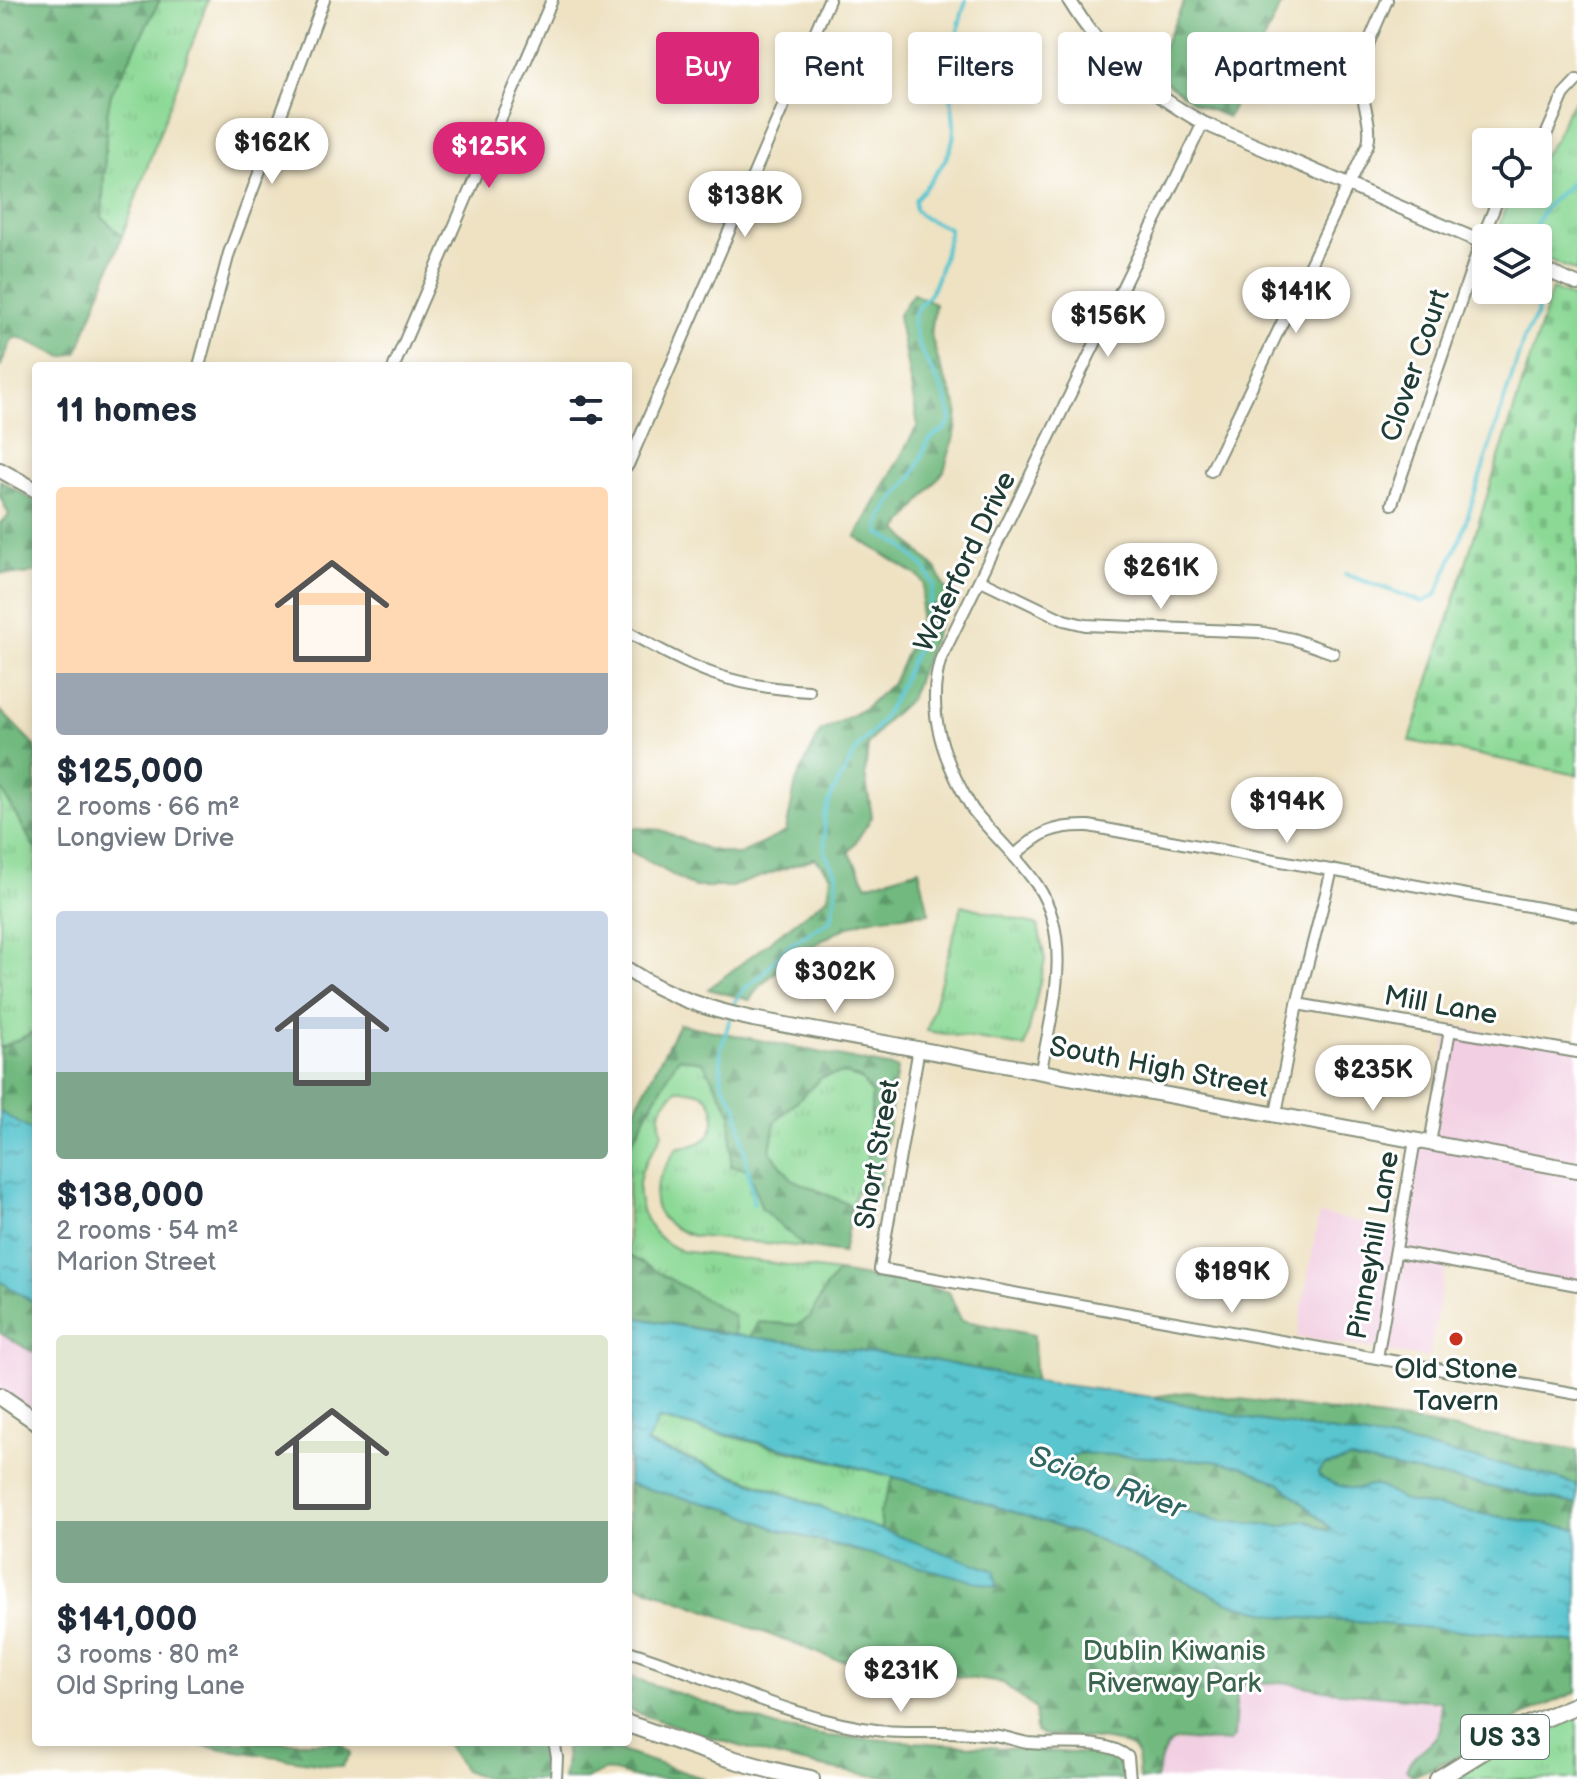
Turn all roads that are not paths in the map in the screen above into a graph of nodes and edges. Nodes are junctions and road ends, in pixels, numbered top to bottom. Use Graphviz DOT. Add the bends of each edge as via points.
graph roads {
  1 [pos="324,0"];
  2 [pos="552,0"];
  3 [pos="829,0"];
  4 [pos="1069,0"];
  5 [pos="1387,0"];
  6 [pos="1577,80"];
  7 [pos="1203,123"];
  8 [pos="1549,128"];
  9 [pos="1350,184"];
  10 [pos="1472,237"];
  11 [pos="1552,273"];
  12 [pos="1472,274"];
  13 [pos="1577,284"];
  14 [pos="200,362"];
  15 [pos="396,362"];
  16 [pos="632,456"];
  17 [pos="0,470"];
  18 [pos="1211,471"];
  19 [pos="32,488"];
  20 [pos="1392,504"];
  21 [pos="981,580"];
  22 [pos="632,634"];
  23 [pos="1333,653"];
  24 [pos="809,691"];
  25 [pos="1014,856"];
  26 [pos="1332,870"];
  27 [pos="1577,915"];
  28 [pos="632,972"];
  29 [pos="1297,1004"];
  30 [pos="1450,1030"];
  31 [pos="919,1048"];
  32 [pos="1577,1052"];
  33 [pos="1041,1070"];
  34 [pos="1276,1114"];
  35 [pos="1422,1141"];
  36 [pos="1577,1170"];
  37 [pos="1397,1252"];
  38 [pos="1577,1285"];
  39 [pos="1377,1358"];
  40 [pos="1577,1394"];
  41 [pos="0,1396"];
  42 [pos="32,1418"];
  43 [pos="632,1652"];
  44 [pos="1577,1705"];
  45 [pos="632,1725"];
  46 [pos="555,1746"];
  47 [pos="778,1776"];
  48 [pos="556,1779"];
  49 [pos="811,1779"];
  50 [pos="1130,1779"];
  51 [pos="1438,1779"];
  1 -- 14 [label="street" via="229,253"];
  2 -- 15 [label="street"];
  3 -- 16 [label="street"];
  4 -- 7 [label="street" via="1123,69"];
  5 -- 9 [label="street" via="1362,66 1370,137"];
  6 -- 8 [label="street" via="1564,94"];
  7 -- 9 [label="street"];
  7 -- 21 [label="street, Waterford Drive"];
  9 -- 10 [label="street"];
  9 -- 18 [label="street"];
  11 -- 13 [label="street"];
  12 -- 20 [label="street, Clover Court"];
  17 -- 19 [label="main road"];
  21 -- 23 [label="street" via="1085,625 1259,632"];
  21 -- 25 [label="street, Waterford Drive" via="941,658 933,713 965,797"];
  22 -- 24 [label="street" via="685,665 735,682"];
  25 -- 26 [label="street" via="1058,827 1089,826"];
  25 -- 33 [label="street, Waterford Drive" via="1047,903 1058,944"];
  26 -- 27 [label="street"];
  26 -- 29 [label="street"];
  28 -- 31 [label="main road, South High Street" via="711,1010"];
  29 -- 30 [label="street, Mill Lane"];
  29 -- 34 [label="street"];
  30 -- 32 [label="street, Mill Lane"];
  30 -- 35 [label="street, Pinneyhill Lane"];
  31 -- 33 [label="main road, South High Street"];
  31 -- 39 [label="street, Short Street" via="880,1269"];
  33 -- 34 [label="main road, South High Street"];
  34 -- 35 [label="main road, South High Street"];
  35 -- 36 [label="main road, South High Street"];
  35 -- 37 [label="street, Pinneyhill Lane"];
  37 -- 38 [label="street"];
  37 -- 39 [label="street, Pinneyhill Lane"];
  39 -- 40 [label="street"];
  41 -- 42 [label="main road"];
  43 -- 50 [label="street" via="847,1726 1110,1748 1128,1757"];
  44 -- 51 [label="main road, US 33" via="1521,1728"];
  45 -- 47 [label="main road"];
  46 -- 48 [label="street"];
  47 -- 49 [label="main road"];
}
